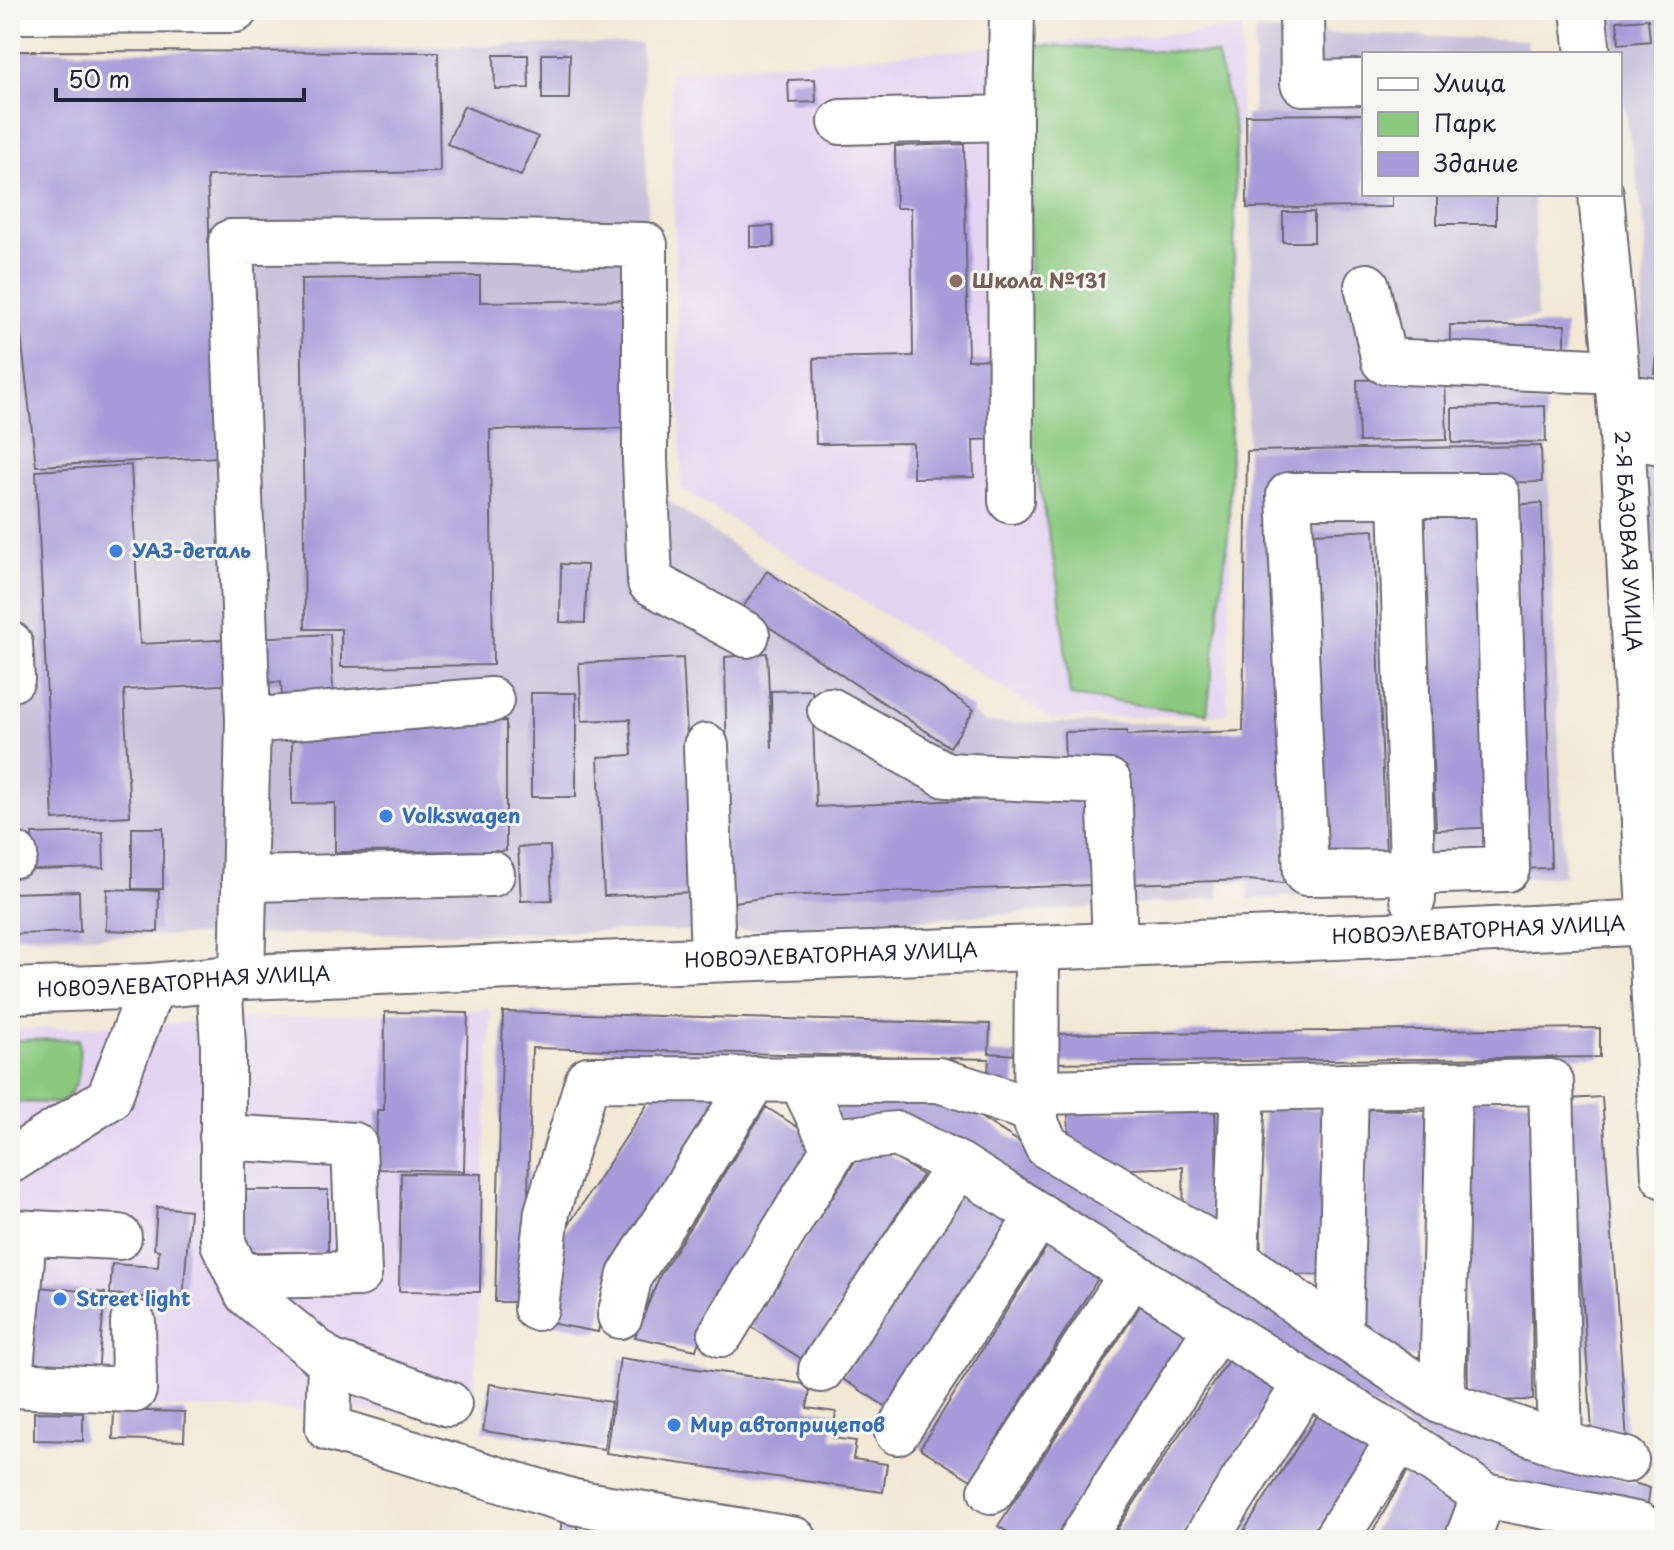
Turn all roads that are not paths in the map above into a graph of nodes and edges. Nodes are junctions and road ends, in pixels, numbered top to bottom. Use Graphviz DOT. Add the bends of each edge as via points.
graph roads {
  1 [pos="232,10"];
  2 [pos="1012,10"];
  3 [pos="1302,10"];
  4 [pos="1583,10"];
  5 [pos="10,11"];
  6 [pos="1588,52"];
  7 [pos="1362,82"];
  8 [pos="1010,118"];
  9 [pos="841,122"];
  10 [pos="1601,196"];
  11 [pos="1367,286"];
  12 [pos="1619,401"];
  13 [pos="1664,402"];
  14 [pos="1664,443"];
  15 [pos="1401,495"];
  16 [pos="1011,501"];
  17 [pos="747,635"];
  18 [pos="10,644"];
  19 [pos="10,679"];
  20 [pos="491,700"];
  21 [pos="830,710"];
  22 [pos="248,721"];
  23 [pos="706,746"];
  24 [pos="1412,872"];
  25 [pos="492,874"];
  26 [pos="244,879"];
  27 [pos="1651,922"];
  28 [pos="1414,934"];
  29 [pos="1115,945"];
  30 [pos="1037,948"];
  31 [pos="713,959"];
  32 [pos="230,978"];
  33 [pos="152,986"];
  34 [pos="10,991"];
  35 [pos="1660,1026"];
  36 [pos="755,1079"];
  37 [pos="801,1080"];
  38 [pos="1449,1084"];
  39 [pos="1346,1086"];
  40 [pos="1243,1088"];
  41 [pos="1036,1102"];
  42 [pos="222,1137"];
  43 [pos="830,1141"];
  44 [pos="10,1161"];
  45 [pos="959,1165"];
  46 [pos="1664,1176"];
  47 [pos="1039,1215"];
  48 [pos="119,1237"];
  49 [pos="13,1253"];
  50 [pos="1236,1259"];
  51 [pos="1132,1274"];
  52 [pos="239,1276"];
  53 [pos="536,1308"];
  54 [pos="620,1316"];
  55 [pos="133,1322"];
  56 [pos="1217,1327"];
  57 [pos="721,1334"];
  58 [pos="1340,1334"];
  59 [pos="330,1362"];
  60 [pos="821,1370"];
  61 [pos="10,1376"];
  62 [pos="1306,1383"];
  63 [pos="10,1385"];
  64 [pos="1442,1402"];
  65 [pos="449,1404"];
  66 [pos="897,1432"];
  67 [pos="1400,1438"];
  68 [pos="1560,1444"];
  69 [pos="1626,1460"];
  70 [pos="991,1491"];
  71 [pos="1484,1495"];
  72 [pos="1640,1525"];
  73 [pos="795,1540"];
  74 [pos="1081,1540"];
  75 [pos="1205,1540"];
  76 [pos="1335,1540"];
  77 [pos="1467,1540"];
  1 -- 5 [label="street"];
  2 -- 8 [label="street"];
  3 -- 7 [label="street" via="1303,83"];
  4 -- 6 [label="street"];
  8 -- 9 [label="street"];
  8 -- 16 [label="street"];
  10 -- 12 [label="street, 2-Я БАЗОВАЯ УЛИЦА"];
  11 -- 12 [label="street" via="1384,361"];
  12 -- 13 [label="street"];
  12 -- 14 [label="street"];
  12 -- 27 [label="street, 2-Я БАЗОВАЯ УЛИЦА"];
  15 -- 24 [label="street"];
  15 -- 24 [label="street" via="1497,495 1507,869"];
  15 -- 24 [label="street" via="1289,495 1306,873"];
  17 -- 22 [label="street" via="650,582 645,245 231,242"];
  18 -- 19 [label="street"];
  20 -- 22 [label="street"];
  21 -- 29 [label="street" via="946,775 1109,782"];
  22 -- 26 [label="street"];
  23 -- 31 [label="street"];
  24 -- 28 [label="street"];
  25 -- 26 [label="street"];
  26 -- 32 [label="street"];
  27 -- 28 [label="street, НОВОЭЛЕВАТОРНАЯ УЛИЦА"];
  27 -- 35 [label="street, 2-Я БАЗОВАЯ УЛИЦА"];
  28 -- 29 [label="street, НОВОЭЛЕВАТОРНАЯ УЛИЦА"];
  29 -- 30 [label="street, НОВОЭЛЕВАТОРНАЯ УЛИЦА"];
  30 -- 31 [label="street, НОВОЭЛЕВАТОРНАЯ УЛИЦА"];
  30 -- 41 [label="street"];
  31 -- 32 [label="street, НОВОЭЛЕВАТОРНАЯ УЛИЦА"];
  32 -- 33 [label="street, НОВОЭЛЕВАТОРНАЯ УЛИЦА"];
  32 -- 42 [label="street"];
  33 -- 34 [label="street, НОВОЭЛЕВАТОРНАЯ УЛИЦА"];
  33 -- 44 [label="street" via="109,1098"];
  35 -- 46 [label="street, 2-Я БАЗОВАЯ УЛИЦА"];
  36 -- 37 [label="street"];
  36 -- 53 [label="street" via="588,1079 547,1212"];
  36 -- 54 [label="street" via="630,1275"];
  37 -- 41 [label="street" via="939,1080"];
  37 -- 43 [label="street"];
  38 -- 39 [label="street"];
  38 -- 64 [label="street"];
  38 -- 68 [label="street" via="1551,1082"];
  39 -- 40 [label="street"];
  39 -- 58 [label="street"];
  40 -- 41 [label="street"];
  40 -- 50 [label="street"];
  41 -- 50 [label="street" via="1036,1123 1047,1146"];
  42 -- 52 [label="street" via="223,1243"];
  42 -- 52 [label="street" via="354,1145 359,1274"];
  43 -- 45 [label="street" via="897,1134"];
  43 -- 57 [label="street" via="834,1149"];
  45 -- 47 [label="street"];
  45 -- 60 [label="street"];
  47 -- 51 [label="street"];
  47 -- 66 [label="street"];
  48 -- 49 [label="street"];
  49 -- 61 [label="street"];
  50 -- 58 [label="street"];
  51 -- 56 [label="street"];
  51 -- 70 [label="street"];
  52 -- 59 [label="street" via="247,1294"];
  55 -- 63 [label="street" via="134,1390"];
  56 -- 62 [label="street"];
  56 -- 74 [label="street"];
  58 -- 64 [label="street"];
  59 -- 65 [label="street"];
  59 -- 73 [label="street" via="328,1428 574,1502"];
  62 -- 67 [label="street"];
  62 -- 75 [label="street"];
  64 -- 68 [label="street"];
  67 -- 71 [label="street"];
  67 -- 76 [label="street"];
  68 -- 69 [label="street"];
  71 -- 72 [label="street"];
  71 -- 77 [label="street"];
}
